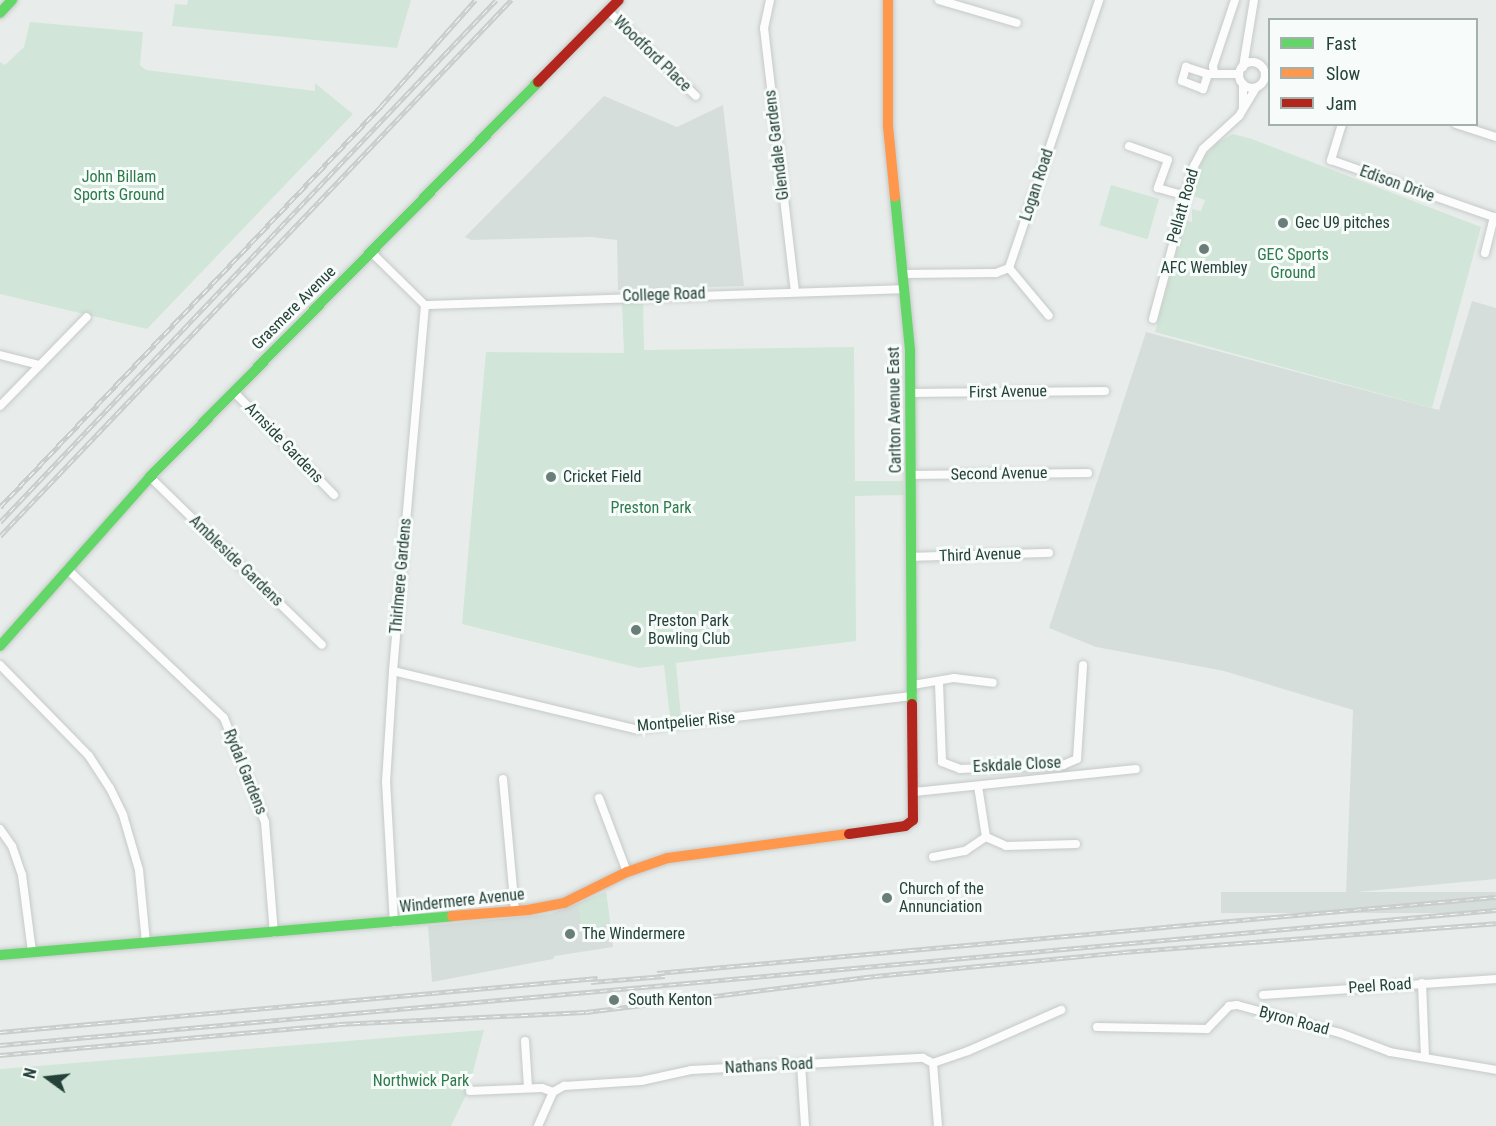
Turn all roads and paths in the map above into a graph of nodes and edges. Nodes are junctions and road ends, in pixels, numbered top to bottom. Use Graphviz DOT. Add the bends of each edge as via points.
graph roads {
  1 [pos="12,0"];
  2 [pos="619,0"];
  3 [pos="770,0"];
  4 [pos="939,0"];
  5 [pos="1099,0"];
  6 [pos="1235,0"];
  7 [pos="1254,0"];
  8 [pos="886,1"];
  9 [pos="608,11"];
  10 [pos="0,12"];
  11 [pos="1017,23"];
  12 [pos="1246,45"];
  13 [pos="1258,65"];
  14 [pos="1241,70"];
  15 [pos="1268,70"];
  16 [pos="1266,81"];
  17 [pos="1243,84"];
  18 [pos="1256,88"];
  19 [pos="696,96"];
  20 [pos="1243,109"];
  21 [pos="1341,126"];
  22 [pos="1462,126"];
  23 [pos="1496,137"];
  24 [pos="1128,146"];
  25 [pos="1186,196"];
  26 [pos="1495,219"];
  27 [pos="371,252"];
  28 [pos="1485,253"];
  29 [pos="1009,267"];
  30 [pos="902,274"];
  31 [pos="904,289"];
  32 [pos="795,291"];
  33 [pos="425,305"];
  34 [pos="1049,316"];
  35 [pos="87,317"];
  36 [pos="1153,319"];
  37 [pos="0,355"];
  38 [pos="39,365"];
  39 [pos="233,391"];
  40 [pos="1105,391"];
  41 [pos="911,393"];
  42 [pos="0,406"];
  43 [pos="1088,473"];
  44 [pos="910,475"];
  45 [pos="150,477"];
  46 [pos="334,495"];
  47 [pos="1049,553"];
  48 [pos="911,557"];
  49 [pos="68,569"];
  50 [pos="322,645"];
  51 [pos="0,646"];
  52 [pos="0,664"];
  53 [pos="1083,665"];
  54 [pos="393,670"];
  55 [pos="939,683"];
  56 [pos="993,683"];
  57 [pos="913,691"];
  58 [pos="1136,769"];
  59 [pos="503,779"];
  60 [pos="978,786"];
  61 [pos="914,792"];
  62 [pos="599,798"];
  63 [pos="913,820"];
  64 [pos="0,829"];
  65 [pos="986,837"];
  66 [pos="1076,844"];
  67 [pos="933,857"];
  68 [pos="627,872"];
  69 [pos="515,911"];
  70 [pos="394,923"];
  71 [pos="274,933"];
  72 [pos="146,943"];
  73 [pos="32,952"];
  74 [pos="0,955"];
  75 [pos="1496,979"];
  76 [pos="1422,983"];
  77 [pos="1263,995"];
  78 [pos="1061,1010"];
  79 [pos="1097,1027"];
  80 [pos="525,1041"];
  81 [pos="1425,1056"];
  82 [pos="933,1063"];
  83 [pos="801,1064"];
  84 [pos="1496,1070"];
  85 [pos="528,1088"];
  86 [pos="470,1091"];
  87 [pos="554,1092"];
  88 [pos="538,1126"];
  89 [pos="805,1126"];
  90 [pos="938,1126"];
  1 -- 10 [label="street"];
  2 -- 9 [label="street, Grasmere Avenue"];
  3 -- 32 [label="street, Glendale Gardens" via="764,28"];
  4 -- 11 [label="street"];
  5 -- 29 [label="street, Logan Road"];
  6 -- 14 [label="street" via="1211,73"];
  7 -- 12 [label="street"];
  8 -- 30 [label="street, Carlton Avenue East" via="888,126"];
  9 -- 19 [label="street, Woodford Place"];
  9 -- 27 [label="street, Grasmere Avenue"];
  12 -- 13 [label="street, Pellatt Road"];
  12 -- 14 [label="street"];
  13 -- 14 [label="street"];
  13 -- 15 [label="street"];
  13 -- 16 [label="street, Pellatt Road"];
  14 -- 17 [label="street"];
  16 -- 18 [label="street, Pellatt Road"];
  17 -- 18 [label="street"];
  17 -- 20 [label="street"];
  18 -- 20 [label="street, Pellatt Road"];
  20 -- 25 [label="street, Pellatt Road" via="1203,149"];
  21 -- 26 [label="street, Edison Drive" via="1331,160"];
  22 -- 23 [label="street"];
  24 -- 25 [label="street" via="1168,160 1158,188"];
  25 -- 36 [label="street, Pellatt Road"];
  26 -- 28 [label="street"];
  27 -- 33 [label="street"];
  27 -- 39 [label="street, Grasmere Avenue"];
  29 -- 30 [label="street" via="996,273"];
  29 -- 34 [label="street"];
  30 -- 31 [label="street, Carlton Avenue East"];
  31 -- 32 [label="street, College Road"];
  31 -- 41 [label="street, Carlton Avenue East"];
  32 -- 33 [label="street, College Road"];
  33 -- 54 [label="street, Thirlmere Gardens"];
  35 -- 38 [label="street"];
  37 -- 38 [label="street"];
  38 -- 42 [label="street"];
  39 -- 45 [label="street, Grasmere Avenue"];
  39 -- 46 [label="street, Arnside Gardens"];
  40 -- 41 [label="street, First Avenue"];
  41 -- 44 [label="street, Carlton Avenue East"];
  43 -- 44 [label="street, Second Avenue"];
  44 -- 48 [label="street, Carlton Avenue East"];
  45 -- 49 [label="street, Grasmere Avenue"];
  45 -- 50 [label="street, Ambleside Gardens"];
  47 -- 48 [label="street, Third Avenue"];
  48 -- 57 [label="street, Carlton Avenue East"];
  49 -- 51 [label="street, Grasmere Avenue"];
  49 -- 71 [label="street, Rydal Gardens" via="224,718 265,822"];
  52 -- 72 [label="street" via="88,756 110,788 123,815 139,870"];
  53 -- 55 [label="street, Eskdale Close" via="1077,759 1063,765 960,769 942,762"];
  54 -- 57 [label="street, Montpelier Rise" via="635,729"];
  54 -- 70 [label="street, Thirlmere Gardens" via="386,781"];
  55 -- 56 [label="street, Montpelier Rise" via="954,678"];
  55 -- 57 [label="street, Montpelier Rise"];
  57 -- 61 [label="street, Carlton Avenue East"];
  58 -- 60 [label="street"];
  59 -- 69 [label="street"];
  60 -- 61 [label="street"];
  60 -- 65 [label="street"];
  61 -- 63 [label="street, Carlton Avenue East"];
  62 -- 68 [label="street"];
  63 -- 68 [label="street, Windermere Avenue" via="905,826 690,853"];
  64 -- 73 [label="street" via="12,846 22,875"];
  65 -- 66 [label="street" via="1006,846"];
  65 -- 67 [label="street" via="965,851"];
  68 -- 69 [label="street, Windermere Avenue" via="564,903"];
  69 -- 70 [label="street, Windermere Avenue"];
  70 -- 71 [label="street, Windermere Avenue"];
  71 -- 72 [label="street, Windermere Avenue"];
  72 -- 73 [label="street, Windermere Avenue"];
  73 -- 74 [label="street, Windermere Avenue"];
  75 -- 76 [label="street, Peel Road"];
  76 -- 77 [label="street, Peel Road"];
  76 -- 81 [label="street"];
  78 -- 82 [label="street, Nathans Road" via="968,1052"];
  79 -- 81 [label="street, Byron Road" via="1208,1029 1229,1006 1236,1005 1340,1033 1390,1052"];
  80 -- 85 [label="street"];
  81 -- 84 [label="street, Byron Road"];
  82 -- 83 [label="street, Nathans Road" via="923,1058"];
  82 -- 90 [label="street"];
  83 -- 87 [label="street, Nathans Road" via="691,1070 641,1081 564,1086"];
  83 -- 89 [label="street"];
  85 -- 86 [label="street, Nathans Road"];
  85 -- 87 [label="street, Nathans Road"];
  87 -- 88 [label="street"];
}
